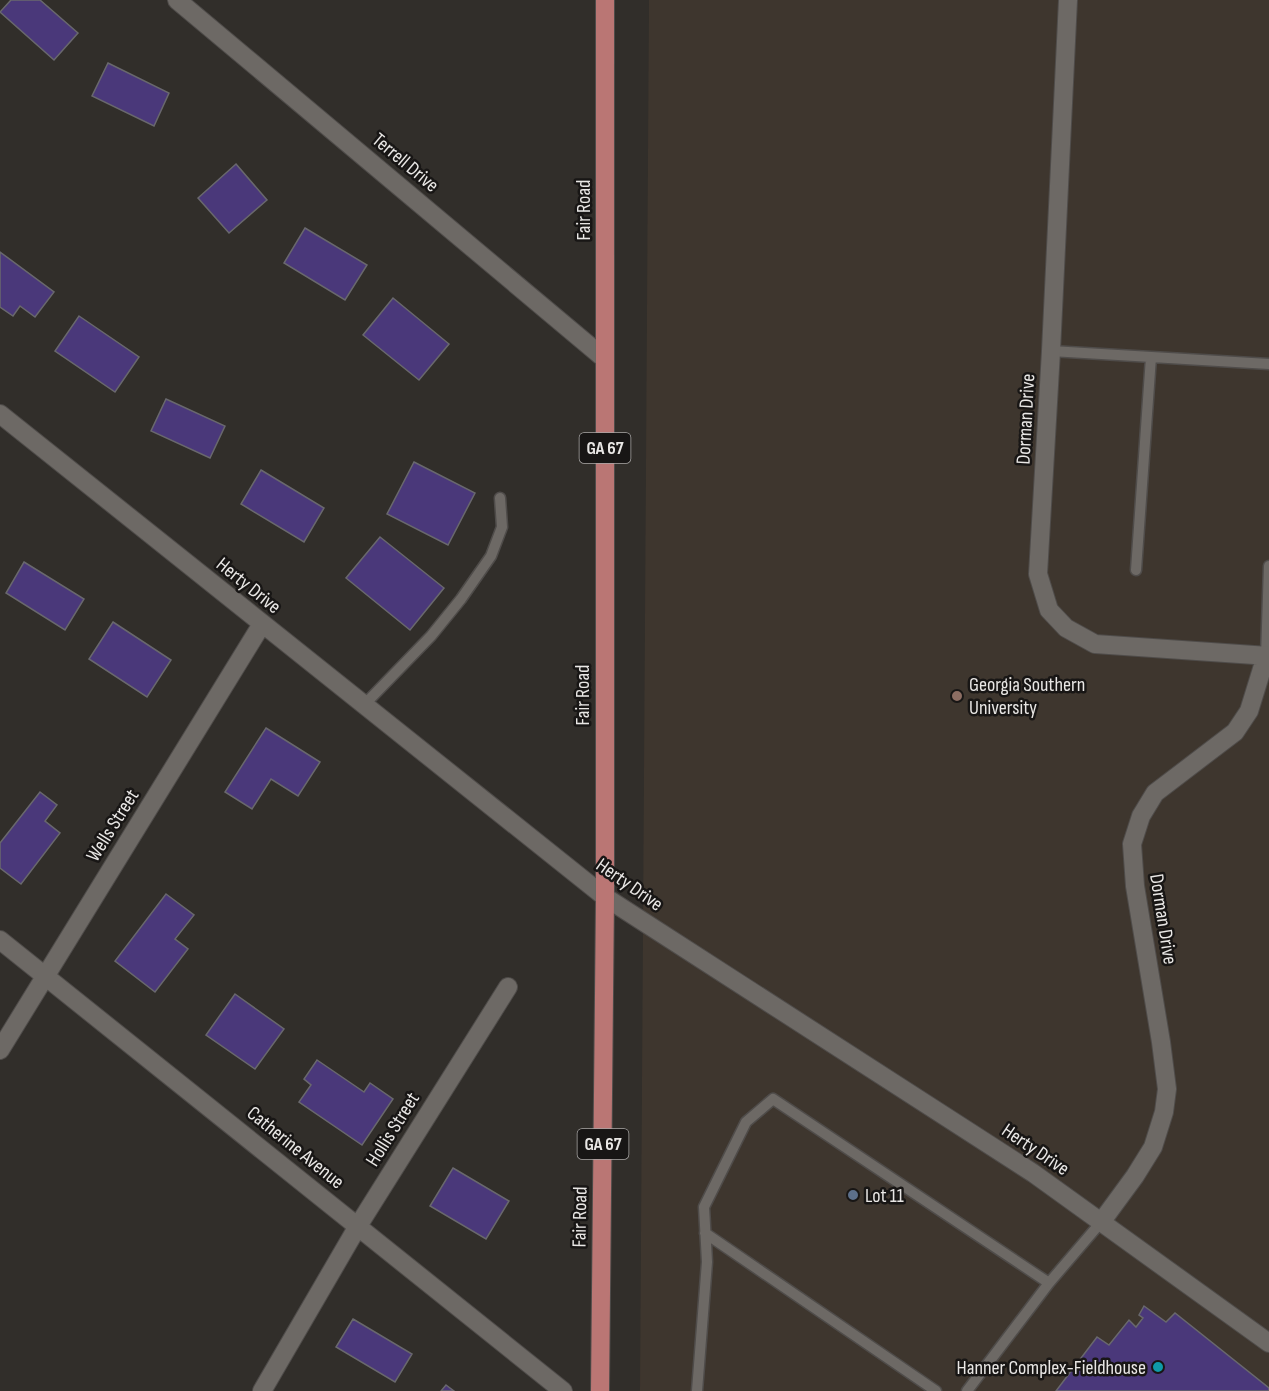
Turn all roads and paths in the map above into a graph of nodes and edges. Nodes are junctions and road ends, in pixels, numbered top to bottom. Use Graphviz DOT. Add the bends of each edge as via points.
graph roads {
  1 [pos="177,0"];
  2 [pos="604,0"];
  3 [pos="1068,0"];
  4 [pos="1051,351"];
  5 [pos="1151,357"];
  6 [pos="605,358"];
  7 [pos="1269,364"];
  8 [pos="0,414"];
  9 [pos="500,498"];
  10 [pos="1269,566"];
  11 [pos="1136,570"];
  12 [pos="262,624"];
  13 [pos="1268,656"];
  14 [pos="364,705"];
  15 [pos="605,897"];
  16 [pos="0,940"];
  17 [pos="45,976"];
  18 [pos="508,987"];
  19 [pos="0,1050"];
  20 [pos="1102,1221"];
  21 [pos="358,1226"];
  22 [pos="705,1233"];
  23 [pos="1049,1282"];
  24 [pos="1269,1343"];
  25 [pos="262,1391"];
  26 [pos="563,1391"];
  27 [pos="600,1391"];
  28 [pos="696,1391"];
  29 [pos="936,1391"];
  30 [pos="967,1391"];
  1 -- 6 [label="street, Terrell Drive"];
  2 -- 6 [label="main road, Fair Road / GA 67"];
  3 -- 4 [label="street, Dorman Drive"];
  4 -- 5 [label="lane"];
  4 -- 13 [label="street, Dorman Drive" via="1038,574 1049,610 1066,628 1095,644"];
  5 -- 7 [label="lane"];
  5 -- 11 [label="lane"];
  6 -- 15 [label="main road, Fair Road / GA 67"];
  8 -- 12 [label="street, Herty Drive"];
  9 -- 14 [label="lane" via="502,527 491,556 431,636"];
  10 -- 13 [label="lane"];
  12 -- 14 [label="street, Herty Drive"];
  12 -- 17 [label="street, Wells Street"];
  13 -- 20 [label="street, Dorman Drive" via="1249,711 1235,732 1155,793 1141,816 1132,844 1134,886 1167,1089 1153,1147"];
  14 -- 15 [label="street, Herty Drive"];
  15 -- 20 [label="street, Herty Drive"];
  15 -- 27 [label="main road, Fair Road / GA 67"];
  16 -- 17 [label="street, Catherine Avenue"];
  17 -- 19 [label="street, Wells Street"];
  17 -- 21 [label="street, Catherine Avenue"];
  18 -- 21 [label="street, Hollis Street"];
  20 -- 23 [label="lane"];
  20 -- 24 [label="street, Herty Drive"];
  21 -- 25 [label="street, Hollis Street"];
  21 -- 26 [label="street, Catherine Avenue"];
  22 -- 23 [label="lane" via="704,1207 740,1132 772,1099"];
  22 -- 28 [label="lane" via="707,1262"];
  22 -- 29 [label="lane"];
  23 -- 30 [label="lane"];
}
